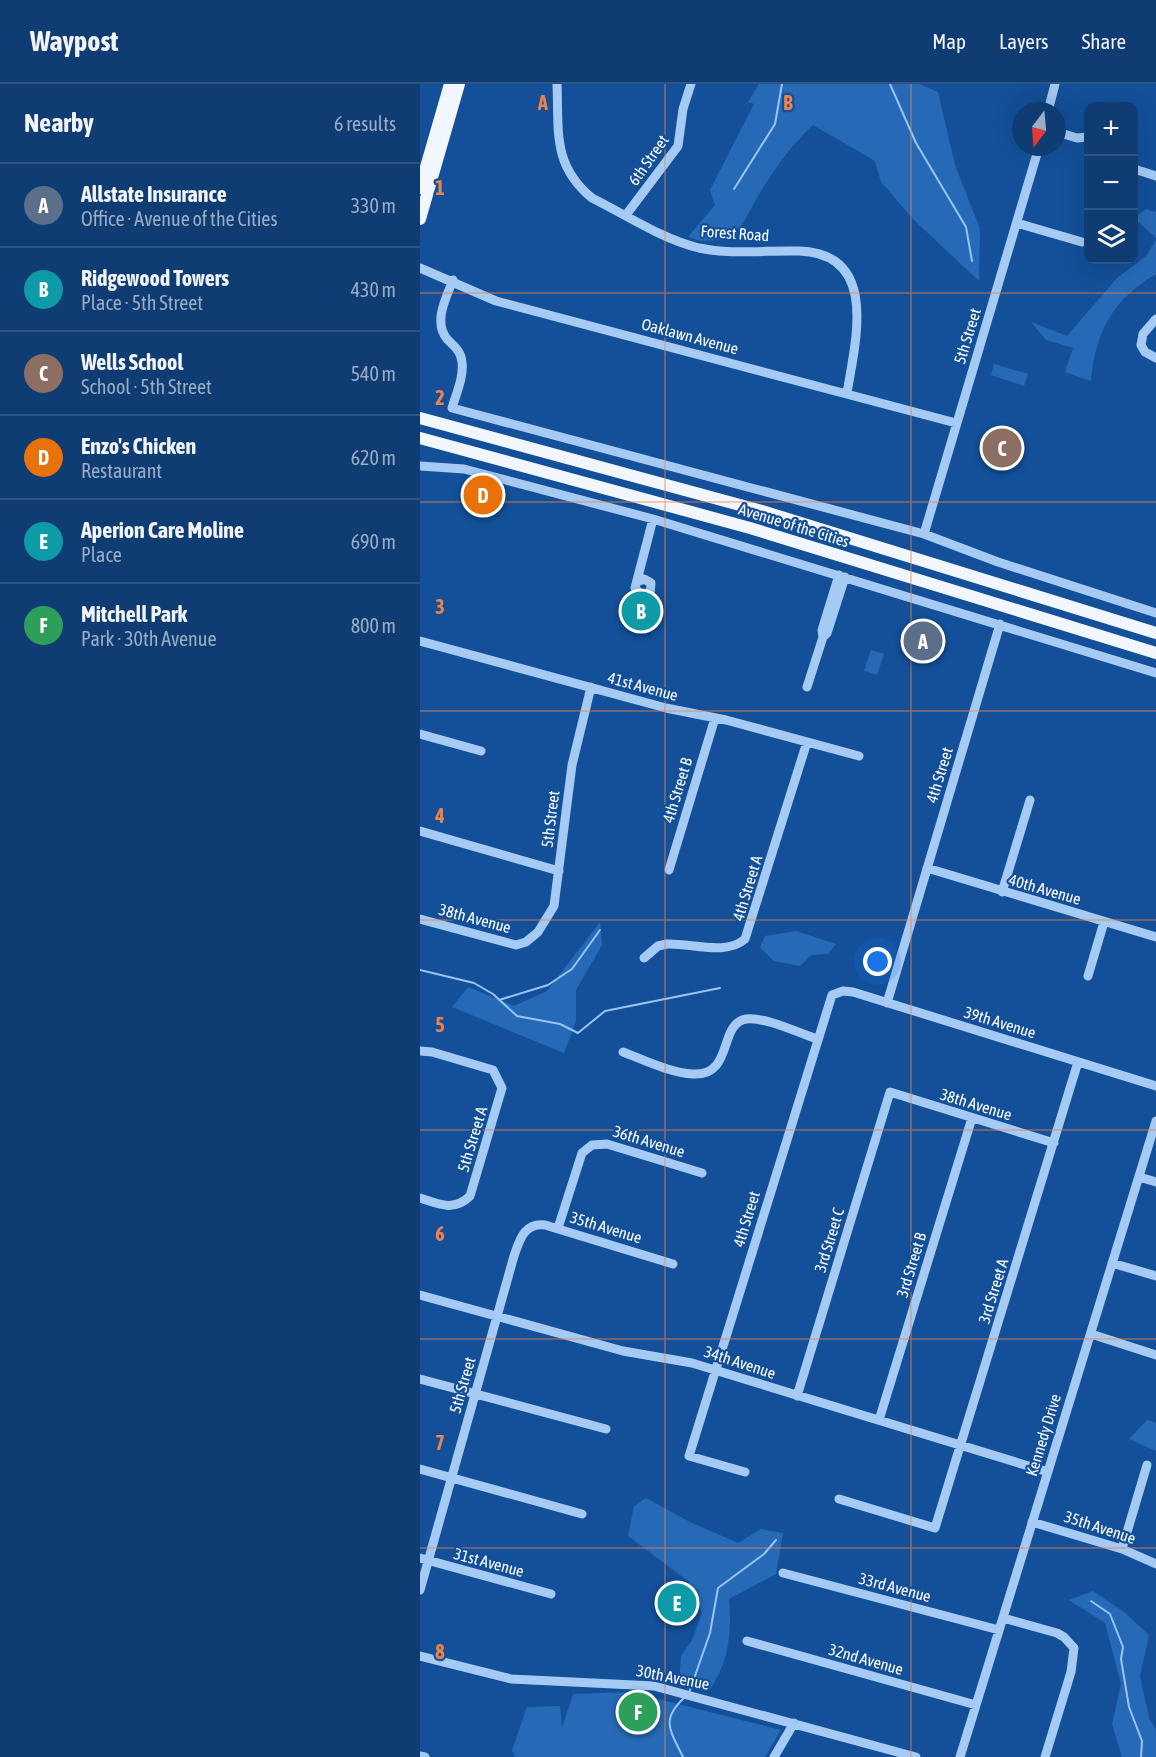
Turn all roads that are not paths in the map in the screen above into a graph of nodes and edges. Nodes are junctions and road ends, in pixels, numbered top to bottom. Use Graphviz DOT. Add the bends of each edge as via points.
graph roads {
  1 [pos="450,84"];
  2 [pos="459,84"];
  3 [pos="557,84"];
  4 [pos="691,84"];
  5 [pos="1056,84"];
  6 [pos="1051,102"];
  7 [pos="1066,135"];
  8 [pos="1084,137"];
  9 [pos="1036,156"];
  10 [pos="1138,170"];
  11 [pos="1156,176"];
  12 [pos="420,188"];
  13 [pos="626,215"];
  14 [pos="420,219"];
  15 [pos="1017,223"];
  16 [pos="1082,242"];
  17 [pos="420,268"];
  18 [pos="453,280"];
  19 [pos="1156,320"];
  20 [pos="1156,358"];
  21 [pos="847,393"];
  22 [pos="420,413"];
  23 [pos="420,418"];
  24 [pos="956,423"];
  25 [pos="484,435"];
  26 [pos="420,438"];
  27 [pos="420,444"];
  28 [pos="420,466"];
  29 [pos="531,467"];
  30 [pos="654,519"];
  31 [pos="924,534"];
  32 [pos="842,576"];
  33 [pos="639,581"];
  34 [pos="1156,613"];
  35 [pos="1000,624"];
  36 [pos="1156,633"];
  37 [pos="420,641"];
  38 [pos="1156,654"];
  39 [pos="1156,673"];
  40 [pos="591,687"];
  41 [pos="807,687"];
  42 [pos="715,718"];
  43 [pos="420,734"];
  44 [pos="807,742"];
  45 [pos="481,751"];
  46 [pos="859,756"];
  47 [pos="1030,800"];
  48 [pos="420,831"];
  49 [pos="927,868"];
  50 [pos="669,870"];
  51 [pos="559,871"];
  52 [pos="1002,892"];
  53 [pos="420,919"];
  54 [pos="1104,921"];
  55 [pos="1156,937"];
  56 [pos="522,944"];
  57 [pos="644,958"];
  58 [pos="1088,976"];
  59 [pos="836,993"];
  60 [pos="887,1003"];
  61 [pos="817,1038"];
  62 [pos="420,1051"];
  63 [pos="623,1052"];
  64 [pos="1078,1062"];
  65 [pos="1156,1086"];
  66 [pos="890,1092"];
  67 [pos="972,1118"];
  68 [pos="1156,1121"];
  69 [pos="1054,1143"];
  70 [pos="702,1173"];
  71 [pos="1139,1177"];
  72 [pos="1156,1182"];
  73 [pos="420,1198"];
  74 [pos="530,1226"];
  75 [pos="558,1228"];
  76 [pos="1112,1263"];
  77 [pos="673,1264"];
  78 [pos="1156,1276"];
  79 [pos="420,1295"];
  80 [pos="498,1316"];
  81 [pos="1091,1334"];
  82 [pos="1156,1355"];
  83 [pos="715,1370"];
  84 [pos="420,1379"];
  85 [pos="476,1394"];
  86 [pos="797,1396"];
  87 [pos="879,1420"];
  88 [pos="606,1429"];
  89 [pos="961,1445"];
  90 [pos="1147,1465"];
  91 [pos="420,1469"];
  92 [pos="745,1472"];
  93 [pos="1048,1472"];
  94 [pos="452,1477"];
  95 [pos="839,1499"];
  96 [pos="582,1514"];
  97 [pos="1032,1522"];
  98 [pos="1122,1549"];
  99 [pos="424,1560"];
  100 [pos="1156,1564"];
  101 [pos="783,1573"];
  102 [pos="420,1590"];
  103 [pos="551,1594"];
  104 [pos="1003,1618"];
  105 [pos="999,1630"];
  106 [pos="747,1641"];
  107 [pos="420,1656"];
  108 [pos="976,1705"];
  109 [pos="794,1723"];
  110 [pos="420,1755"];
  111 [pos="425,1757"];
  112 [pos="774,1757"];
  113 [pos="916,1757"];
  114 [pos="960,1757"];
  115 [pos="1045,1757"];
  1 -- 12 [label="main road"];
  2 -- 14 [label="main road"];
  3 -- 13 [label="street, Forest Road" via="563,164 585,192"];
  4 -- 13 [label="street, 6th Street" via="678,146"];
  5 -- 6 [label="street"];
  7 -- 8 [label="street"];
  9 -- 15 [label="street, 5th Street"];
  10 -- 11 [label="street"];
  13 -- 21 [label="street, Forest Road" via="698,248 809,251 841,267 854,287 858,317"];
  15 -- 16 [label="street"];
  15 -- 24 [label="street, 5th Street"];
  17 -- 18 [label="street, Oaklawn Avenue"];
  18 -- 21 [label="street, Oaklawn Avenue" via="496,301"];
  18 -- 31 [label="street, Avenue of the Cities" via="440,321 444,334 462,359 452,408"];
  19 -- 20 [label="street" via="1141,340 1142,350"];
  21 -- 24 [label="street, Oaklawn Avenue"];
  22 -- 25 [label="main road"];
  23 -- 25 [label="main road, Avenue of the Cities"];
  24 -- 31 [label="street, 5th Street"];
  25 -- 36 [label="main road, Avenue of the Cities" via="762,511"];
  26 -- 29 [label="main road, Avenue of the Cities"];
  27 -- 29 [label="main road"];
  28 -- 30 [label="street" via="461,469"];
  29 -- 38 [label="main road, Avenue of the Cities" via="761,531"];
  30 -- 32 [label="street"];
  30 -- 33 [label="street"];
  31 -- 34 [label="street, Avenue of the Cities"];
  32 -- 35 [label="street"];
  32 -- 41 [label="street"];
  35 -- 39 [label="street"];
  35 -- 49 [label="street, 4th Street"];
  37 -- 40 [label="street, 41st Avenue"];
  40 -- 42 [label="street, 41st Avenue"];
  40 -- 51 [label="street, 5th Street" via="572,765"];
  42 -- 44 [label="street, 41st Avenue"];
  42 -- 50 [label="street, 4th Street B"];
  43 -- 45 [label="street"];
  44 -- 46 [label="street, 41st Avenue"];
  44 -- 57 [label="street, 4th Street A" via="745,939 724,947 667,944"];
  47 -- 52 [label="street"];
  48 -- 51 [label="street"];
  49 -- 52 [label="street, 40th Avenue"];
  49 -- 60 [label="street, 4th Street"];
  51 -- 56 [label="street, 5th Street" via="550,915"];
  52 -- 54 [label="street, 40th Avenue"];
  53 -- 56 [label="street, 38th Avenue"];
  54 -- 55 [label="street, 40th Avenue"];
  54 -- 58 [label="street"];
  59 -- 60 [label="street, 39th Avenue" via="847,991"];
  59 -- 61 [label="street, 4th Street" via="830,998"];
  60 -- 64 [label="street, 39th Avenue"];
  61 -- 63 [label="street" via="757,1020 743,1020 732,1028 721,1060 699,1074"];
  61 -- 83 [label="street, 4th Street"];
  62 -- 73 [label="street, 5th Street A" via="488,1068 501,1083 500,1099 475,1184 464,1202 450,1206"];
  64 -- 65 [label="street, 39th Avenue"];
  64 -- 69 [label="street, 3rd Street A"];
  66 -- 67 [label="street, 38th Avenue"];
  66 -- 86 [label="street, 3rd Street C"];
  67 -- 69 [label="street, 38th Avenue"];
  67 -- 87 [label="street, 3rd Street B"];
  68 -- 71 [label="street, Kennedy Drive"];
  69 -- 89 [label="street, 3rd Street A"];
  70 -- 75 [label="street, 36th Avenue" via="607,1144 588,1146 582,1153"];
  71 -- 72 [label="street"];
  71 -- 76 [label="street, Kennedy Drive"];
  74 -- 75 [label="street, 35th Avenue"];
  74 -- 80 [label="street, 5th Street" via="521,1237"];
  75 -- 77 [label="street, 35th Avenue"];
  76 -- 78 [label="street"];
  76 -- 81 [label="street, Kennedy Drive"];
  79 -- 80 [label="street, 34th Avenue"];
  80 -- 83 [label="street, 34th Avenue" via="623,1351"];
  80 -- 85 [label="street, 5th Street"];
  81 -- 82 [label="street"];
  81 -- 93 [label="street, Kennedy Drive"];
  83 -- 86 [label="street, 34th Avenue"];
  83 -- 92 [label="street, 4th Street" via="689,1456"];
  84 -- 85 [label="street"];
  85 -- 88 [label="street"];
  85 -- 94 [label="street, 5th Street"];
  86 -- 87 [label="street, 34th Avenue"];
  87 -- 89 [label="street, 34th Avenue"];
  89 -- 93 [label="street, 34th Avenue"];
  89 -- 95 [label="street, 3rd Street A" via="935,1528"];
  90 -- 98 [label="street"];
  91 -- 94 [label="street"];
  93 -- 97 [label="street, Kennedy Drive"];
  94 -- 96 [label="street"];
  94 -- 99 [label="street, 5th Street"];
  97 -- 98 [label="street, 35th Avenue"];
  97 -- 104 [label="street, Kennedy Drive"];
  98 -- 100 [label="street, 35th Avenue"];
  99 -- 102 [label="street, 5th Street"];
  99 -- 103 [label="street, 31st Avenue"];
  101 -- 105 [label="street, 33rd Avenue"];
  104 -- 105 [label="street, Kennedy Drive"];
  104 -- 115 [label="street" via="1057,1633 1074,1648 1071,1672"];
  105 -- 108 [label="street, Kennedy Drive"];
  106 -- 108 [label="street, 32nd Avenue"];
  107 -- 109 [label="street, 30th Avenue" via="511,1679 646,1685"];
  108 -- 114 [label="street, Kennedy Drive"];
  109 -- 112 [label="street"];
  109 -- 113 [label="street, 30th Avenue"];
  110 -- 111 [label="street"];
}
